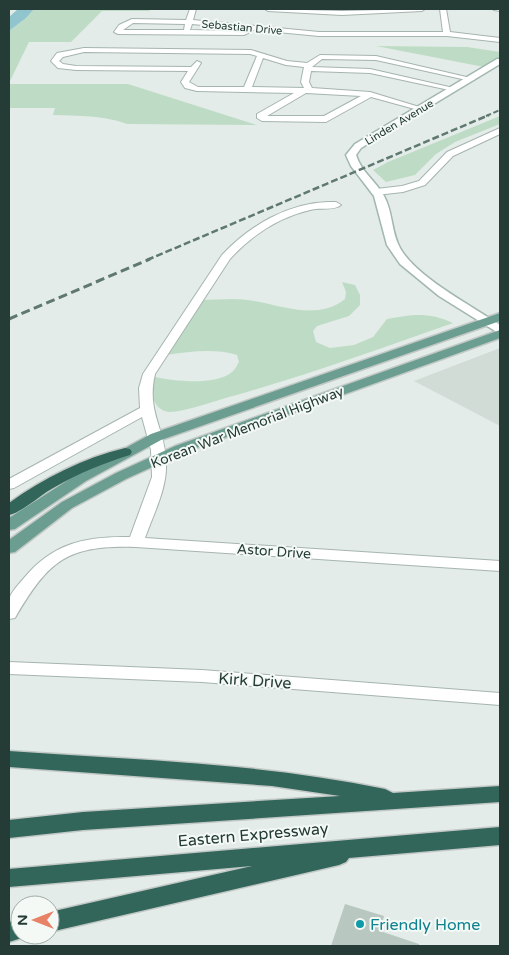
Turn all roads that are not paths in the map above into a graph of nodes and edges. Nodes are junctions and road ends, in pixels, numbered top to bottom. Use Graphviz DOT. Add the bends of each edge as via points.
graph roads {
  1 [pos="193,9"];
  2 [pos="268,9"];
  3 [pos="422,9"];
  4 [pos="443,9"];
  5 [pos="496,9"];
  6 [pos="500,9"];
  7 [pos="190,22"];
  8 [pos="186,33"];
  9 [pos="244,34"];
  10 [pos="446,34"];
  11 [pos="499,40"];
  12 [pos="203,52"];
  13 [pos="262,55"];
  14 [pos="500,61"];
  15 [pos="309,67"];
  16 [pos="194,69"];
  17 [pos="471,78"];
  18 [pos="308,89"];
  19 [pos="454,89"];
  20 [pos="247,91"];
  21 [pos="370,94"];
  22 [pos="422,109"];
  23 [pos="500,131"];
  24 [pos="376,192"];
  25 [pos="336,204"];
  26 [pos="494,320"];
  27 [pos="500,330"];
  28 [pos="500,334"];
  29 [pos="146,410"];
  30 [pos="156,437"];
  31 [pos="125,452"];
  32 [pos="160,458"];
  33 [pos="9,485"];
  34 [pos="9,510"];
  35 [pos="9,525"];
  36 [pos="136,542"];
  37 [pos="9,548"];
  38 [pos="500,566"];
  39 [pos="9,614"];
  40 [pos="9,668"];
  41 [pos="500,699"];
  42 [pos="9,759"];
  43 [pos="500,794"];
  44 [pos="406,801"];
  45 [pos="9,829"];
  46 [pos="500,836"];
  47 [pos="392,844"];
  48 [pos="9,878"];
  49 [pos="60,920"];
  1 -- 7 [label="street"];
  2 -- 3 [label="street" via="342,13"];
  4 -- 10 [label="street"];
  5 -- 6 [label="street"];
  7 -- 8 [label="street"];
  7 -- 8 [label="street, Sebastian Drive" via="132,21 121,26 118,32"];
  7 -- 10 [label="street, Sebastian Drive" via="319,34"];
  8 -- 9 [label="street, Sebastian Drive"];
  10 -- 11 [label="street, Sebastian Drive"];
  12 -- 13 [label="street"];
  12 -- 16 [label="street"];
  12 -- 16 [label="street" via="84,50 60,56 55,61 60,66 76,68"];
  13 -- 15 [label="street"];
  13 -- 20 [label="street"];
  14 -- 17 [label="street, Linden Avenue"];
  15 -- 17 [label="street" via="320,57 376,58"];
  15 -- 18 [label="street" via="305,82"];
  15 -- 19 [label="street" via="370,71"];
  16 -- 20 [label="street" via="185,82 192,88"];
  17 -- 19 [label="street, Linden Avenue"];
  18 -- 20 [label="street"];
  18 -- 21 [label="street"];
  18 -- 21 [label="street" via="260,116 326,118"];
  19 -- 22 [label="street, Linden Avenue"];
  21 -- 22 [label="street"];
  22 -- 24 [label="street, Linden Avenue" via="358,146 351,155 354,164"];
  23 -- 24 [label="street" via="450,154 422,183"];
  24 -- 26 [label="street, Linden Avenue" via="392,242 405,263 434,286"];
  25 -- 29 [label="street" via="306,207 262,226 236,244 149,374 144,395"];
  26 -- 27 [label="street, Linden Avenue"];
  26 -- 30 [label="main road, Korean War Memorial Highway"];
  28 -- 32 [label="main road, Korean War Memorial Highway"];
  29 -- 30 [label="street"];
  29 -- 33 [label="street"];
  30 -- 31 [label="main road, Korean War Memorial Highway"];
  30 -- 32 [label="street"];
  31 -- 34 [label="highway" via="101,458 72,472"];
  31 -- 35 [label="main road, Korean War Memorial Highway"];
  32 -- 36 [label="street" via="159,477"];
  32 -- 37 [label="main road, Korean War Memorial Highway" via="67,505"];
  36 -- 38 [label="street, Astor Drive"];
  36 -- 39 [label="street" via="90,543 50,558 23,590"];
  40 -- 41 [label="street, Kirk Drive" via="202,676"];
  42 -- 44 [label="highway" via="272,778"];
  43 -- 44 [label="highway, Eastern Expressway"];
  44 -- 45 [label="highway, Eastern Expressway" via="83,821"];
  46 -- 47 [label="highway, Eastern Expressway"];
  47 -- 48 [label="highway, Eastern Expressway"];
  47 -- 49 [label="highway"];
}
